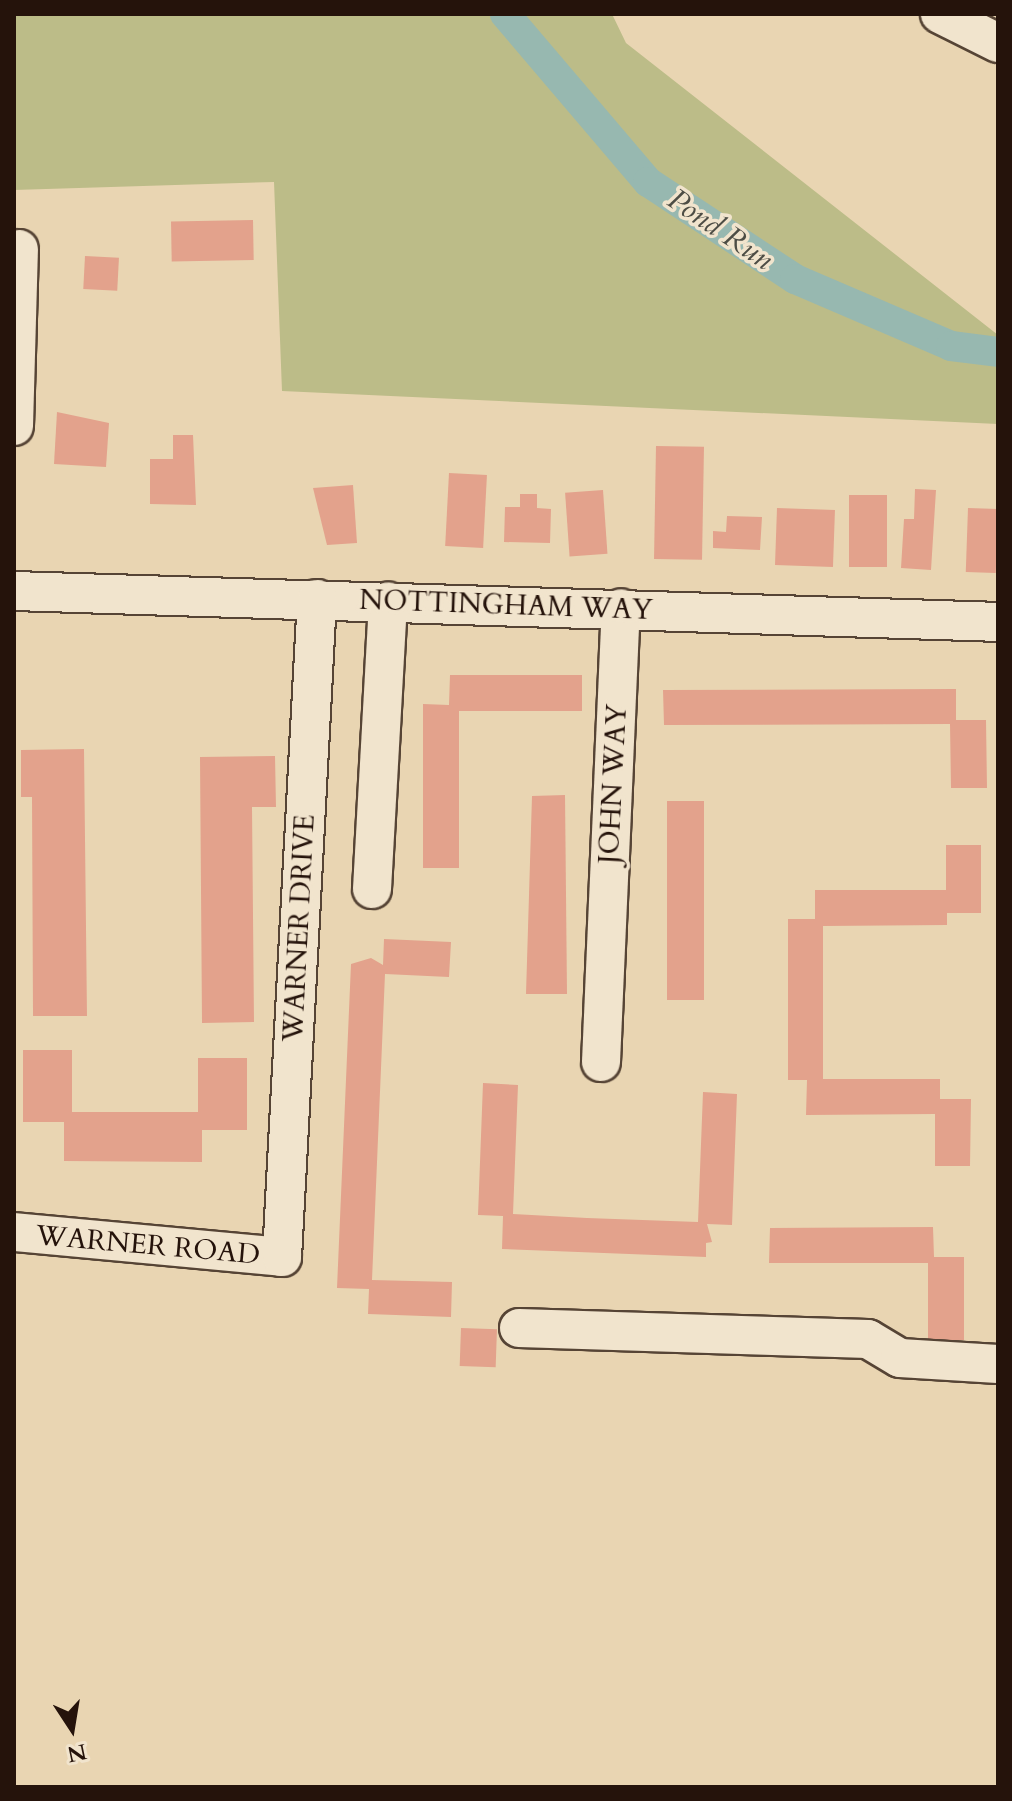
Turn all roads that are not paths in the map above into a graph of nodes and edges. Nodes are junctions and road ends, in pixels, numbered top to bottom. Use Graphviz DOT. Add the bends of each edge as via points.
graph roads {
  1 [pos="940,14"];
  2 [pos="998,43"];
  3 [pos="19,249"];
  4 [pos="14,426"];
  5 [pos="14,591"];
  6 [pos="317,599"];
  7 [pos="388,601"];
  8 [pos="621,608"];
  9 [pos="998,622"];
  10 [pos="372,889"];
  11 [pos="601,1062"];
  12 [pos="14,1232"];
  13 [pos="282,1257"];
  14 [pos="519,1328"];
  15 [pos="998,1364"];
  1 -- 2 [label="street"];
  3 -- 4 [label="street"];
  5 -- 6 [label="street, NOTTINGHAM WAY"];
  6 -- 7 [label="street, NOTTINGHAM WAY"];
  6 -- 13 [label="street, WARNER DRIVE"];
  7 -- 8 [label="street, NOTTINGHAM WAY"];
  7 -- 10 [label="street"];
  8 -- 9 [label="street, NOTTINGHAM WAY"];
  8 -- 11 [label="street, JOHN WAY"];
  12 -- 13 [label="street, WARNER ROAD"];
  14 -- 15 [label="street" via="868,1339 900,1358"];
}
